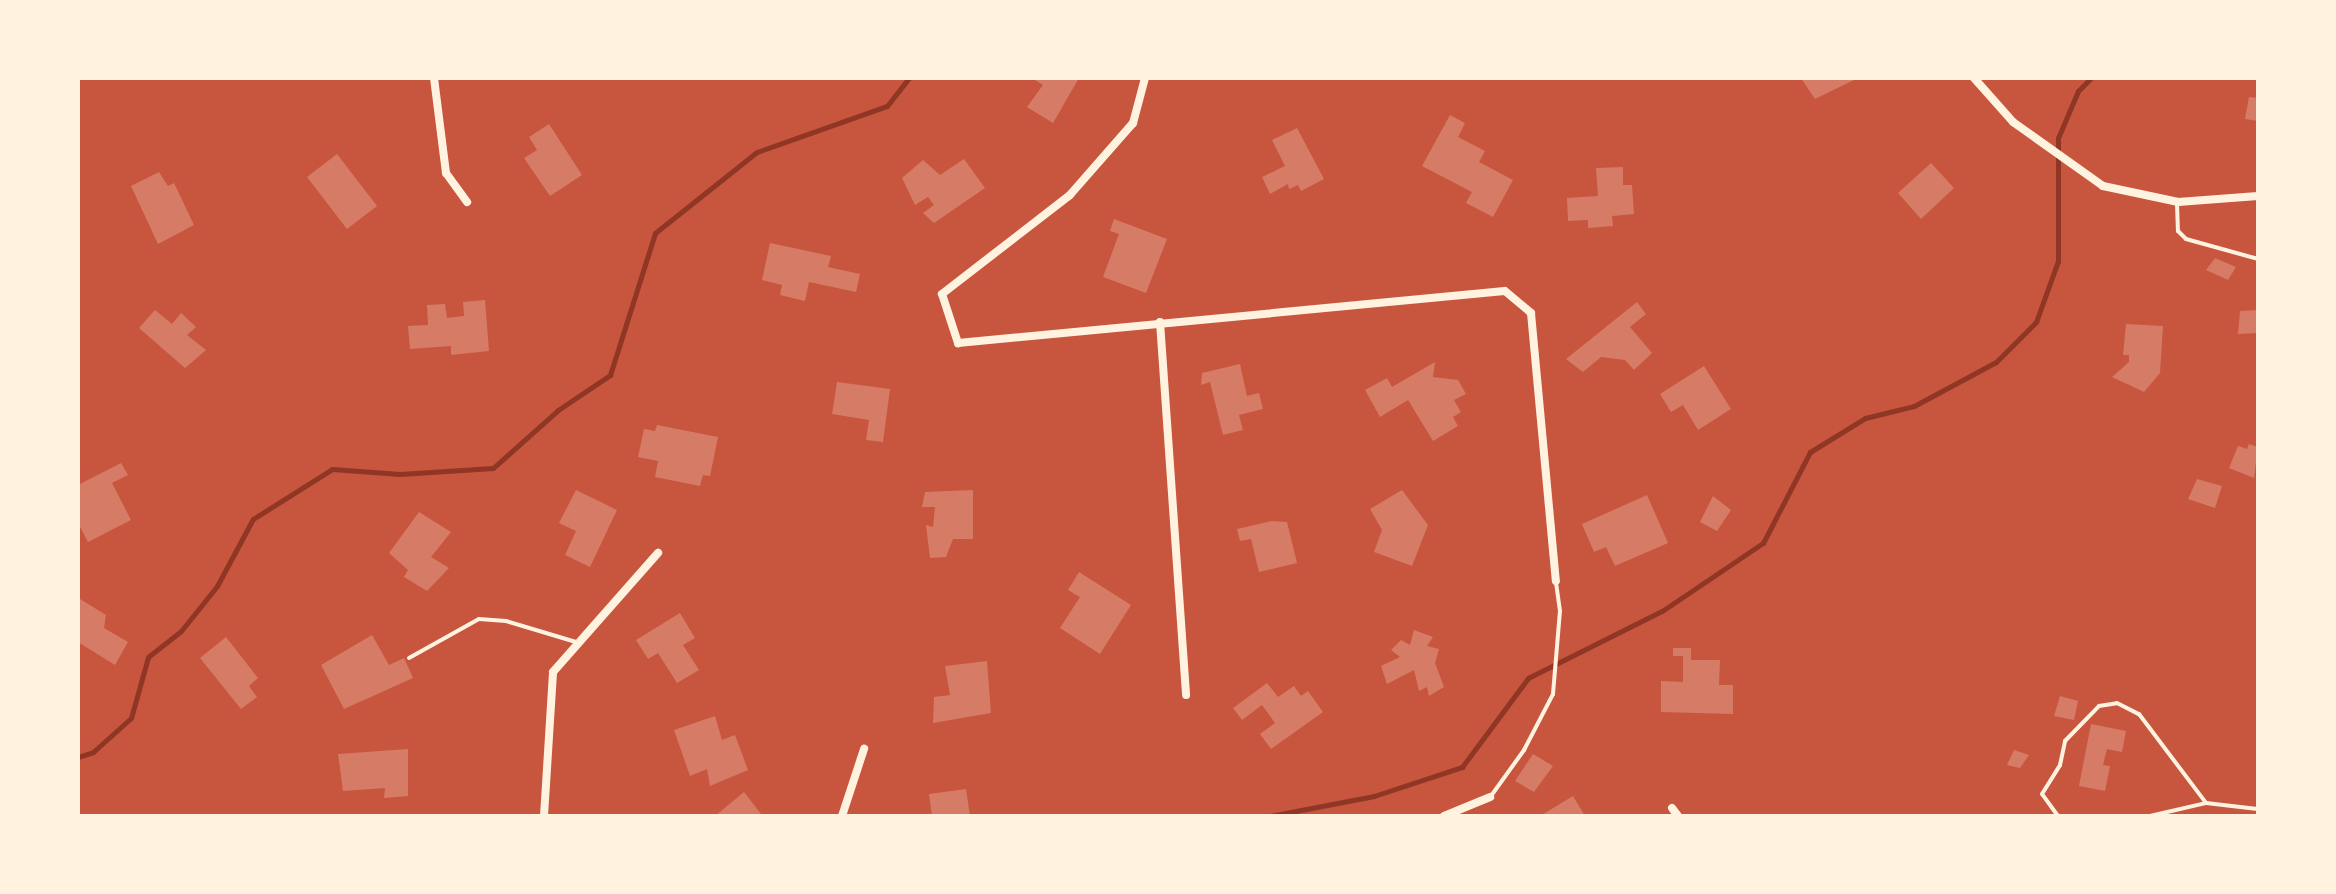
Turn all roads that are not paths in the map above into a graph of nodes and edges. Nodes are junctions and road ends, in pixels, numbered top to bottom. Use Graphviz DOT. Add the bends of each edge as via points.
graph roads {
  1 [pos="434,78"];
  2 [pos="1145,78"];
  3 [pos="1974,78"];
  4 [pos="2258,196"];
  5 [pos="467,202"];
  6 [pos="2178,202"];
  7 [pos="2258,259"];
  8 [pos="1160,322"];
  9 [pos="658,553"];
  10 [pos="1556,581"];
  11 [pos="579,642"];
  12 [pos="409,658"];
  13 [pos="1186,695"];
  14 [pos="864,749"];
  15 [pos="1490,797"];
  16 [pos="2206,803"];
  17 [pos="2258,809"];
  18 [pos="544,816"];
  19 [pos="842,816"];
  20 [pos="1444,816"];
  21 [pos="2058,816"];
  22 [pos="2150,816"];
  1 -- 5 [label="street" via="446,173"];
  2 -- 8 [label="street" via="1133,123 1070,195 942,294 958,343"];
  3 -- 6 [label="street" via="2013,122 2103,186"];
  4 -- 6 [label="street"];
  6 -- 7 [label="lane" via="2178,231 2186,239"];
  8 -- 10 [label="street" via="1505,291 1525,303 1531,313"];
  8 -- 13 [label="street"];
  9 -- 11 [label="street"];
  10 -- 15 [label="lane" via="1560,611 1553,694 1524,750"];
  11 -- 12 [label="lane" via="506,621 479,619"];
  11 -- 18 [label="street" via="553,672"];
  14 -- 19 [label="street"];
  15 -- 20 [label="street"];
  16 -- 17 [label="lane"];
  16 -- 21 [label="lane" via="2139,714 2117,703 2099,706 2065,741 2060,765 2042,794"];
  16 -- 22 [label="lane"];
}
